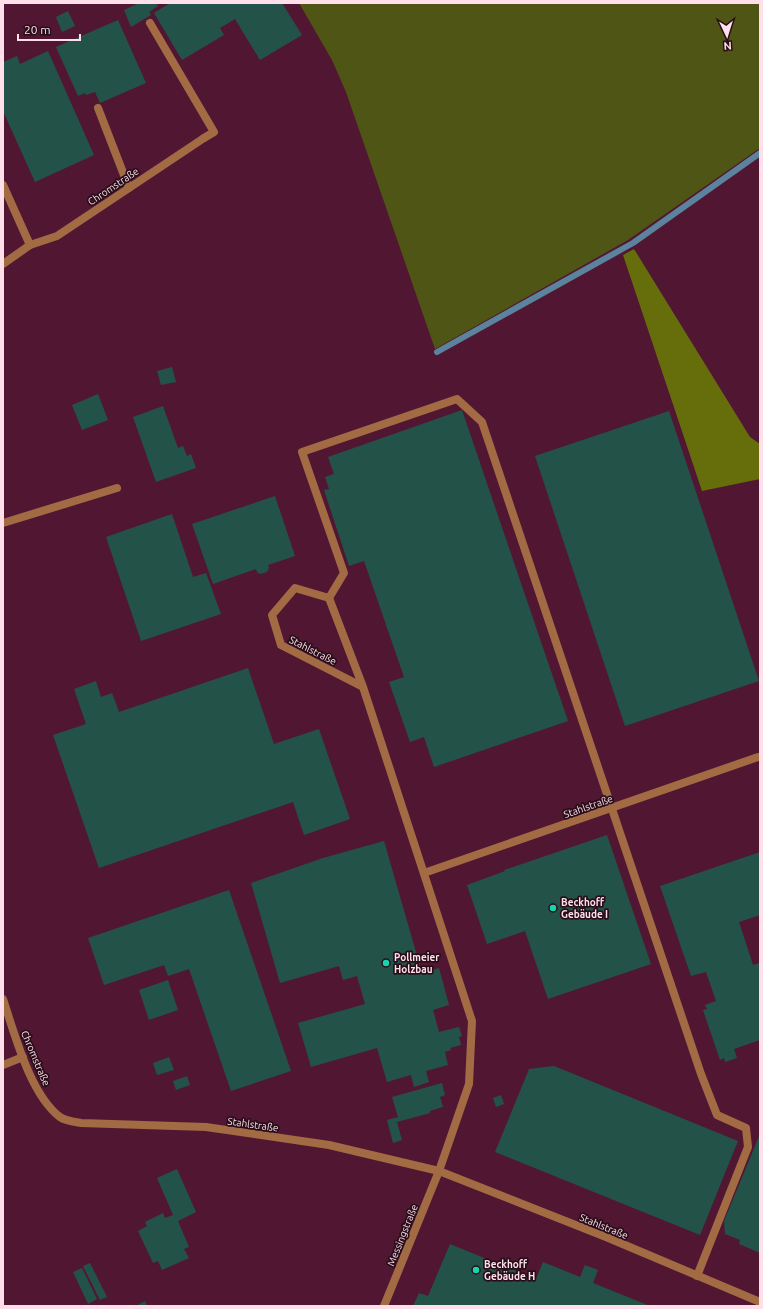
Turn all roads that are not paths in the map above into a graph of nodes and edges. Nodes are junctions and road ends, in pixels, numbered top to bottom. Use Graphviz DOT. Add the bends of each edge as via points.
graph roads {
  1 [pos="150,23"];
  2 [pos="98,108"];
  3 [pos="3,185"];
  4 [pos="129,188"];
  5 [pos="30,245"];
  6 [pos="3,264"];
  7 [pos="117,488"];
  8 [pos="3,523"];
  9 [pos="329,598"];
  10 [pos="363,687"];
  11 [pos="758,757"];
  12 [pos="612,808"];
  13 [pos="424,873"];
  14 [pos="3,999"];
  15 [pos="23,1058"];
  16 [pos="3,1065"];
  17 [pos="62,1118"];
  18 [pos="439,1171"];
  19 [pos="697,1276"];
  20 [pos="760,1302"];
  21 [pos="384,1306"];
  1 -- 4 [label="street, Chromstraße" via="214,132"];
  2 -- 4 [label="street"];
  3 -- 5 [label="street"];
  4 -- 5 [label="street, Chromstraße" via="57,236"];
  5 -- 6 [label="street, Chromstraße"];
  7 -- 8 [label="street"];
  9 -- 10 [label="street, Stahlstraße"];
  9 -- 10 [label="street, Stahlstraße" via="295,588 272,615 281,645"];
  9 -- 12 [label="street" via="344,573 302,452 457,399 482,422"];
  10 -- 13 [label="street, Stahlstraße"];
  11 -- 12 [label="street, Stahlstraße"];
  12 -- 13 [label="street, Stahlstraße"];
  12 -- 19 [label="street" via="717,1115 746,1128 748,1147"];
  13 -- 18 [label="street, Stahlstraße" via="472,1020 469,1084"];
  14 -- 15 [label="street, Chromstraße"];
  15 -- 16 [label="street"];
  15 -- 17 [label="street, Chromstraße" via="44,1101"];
  17 -- 18 [label="street, Stahlstraße" via="81,1123 206,1127 329,1145"];
  18 -- 19 [label="street, Stahlstraße"];
  18 -- 21 [label="street, Messingstraße"];
  19 -- 20 [label="street, Stahlstraße"];
}
